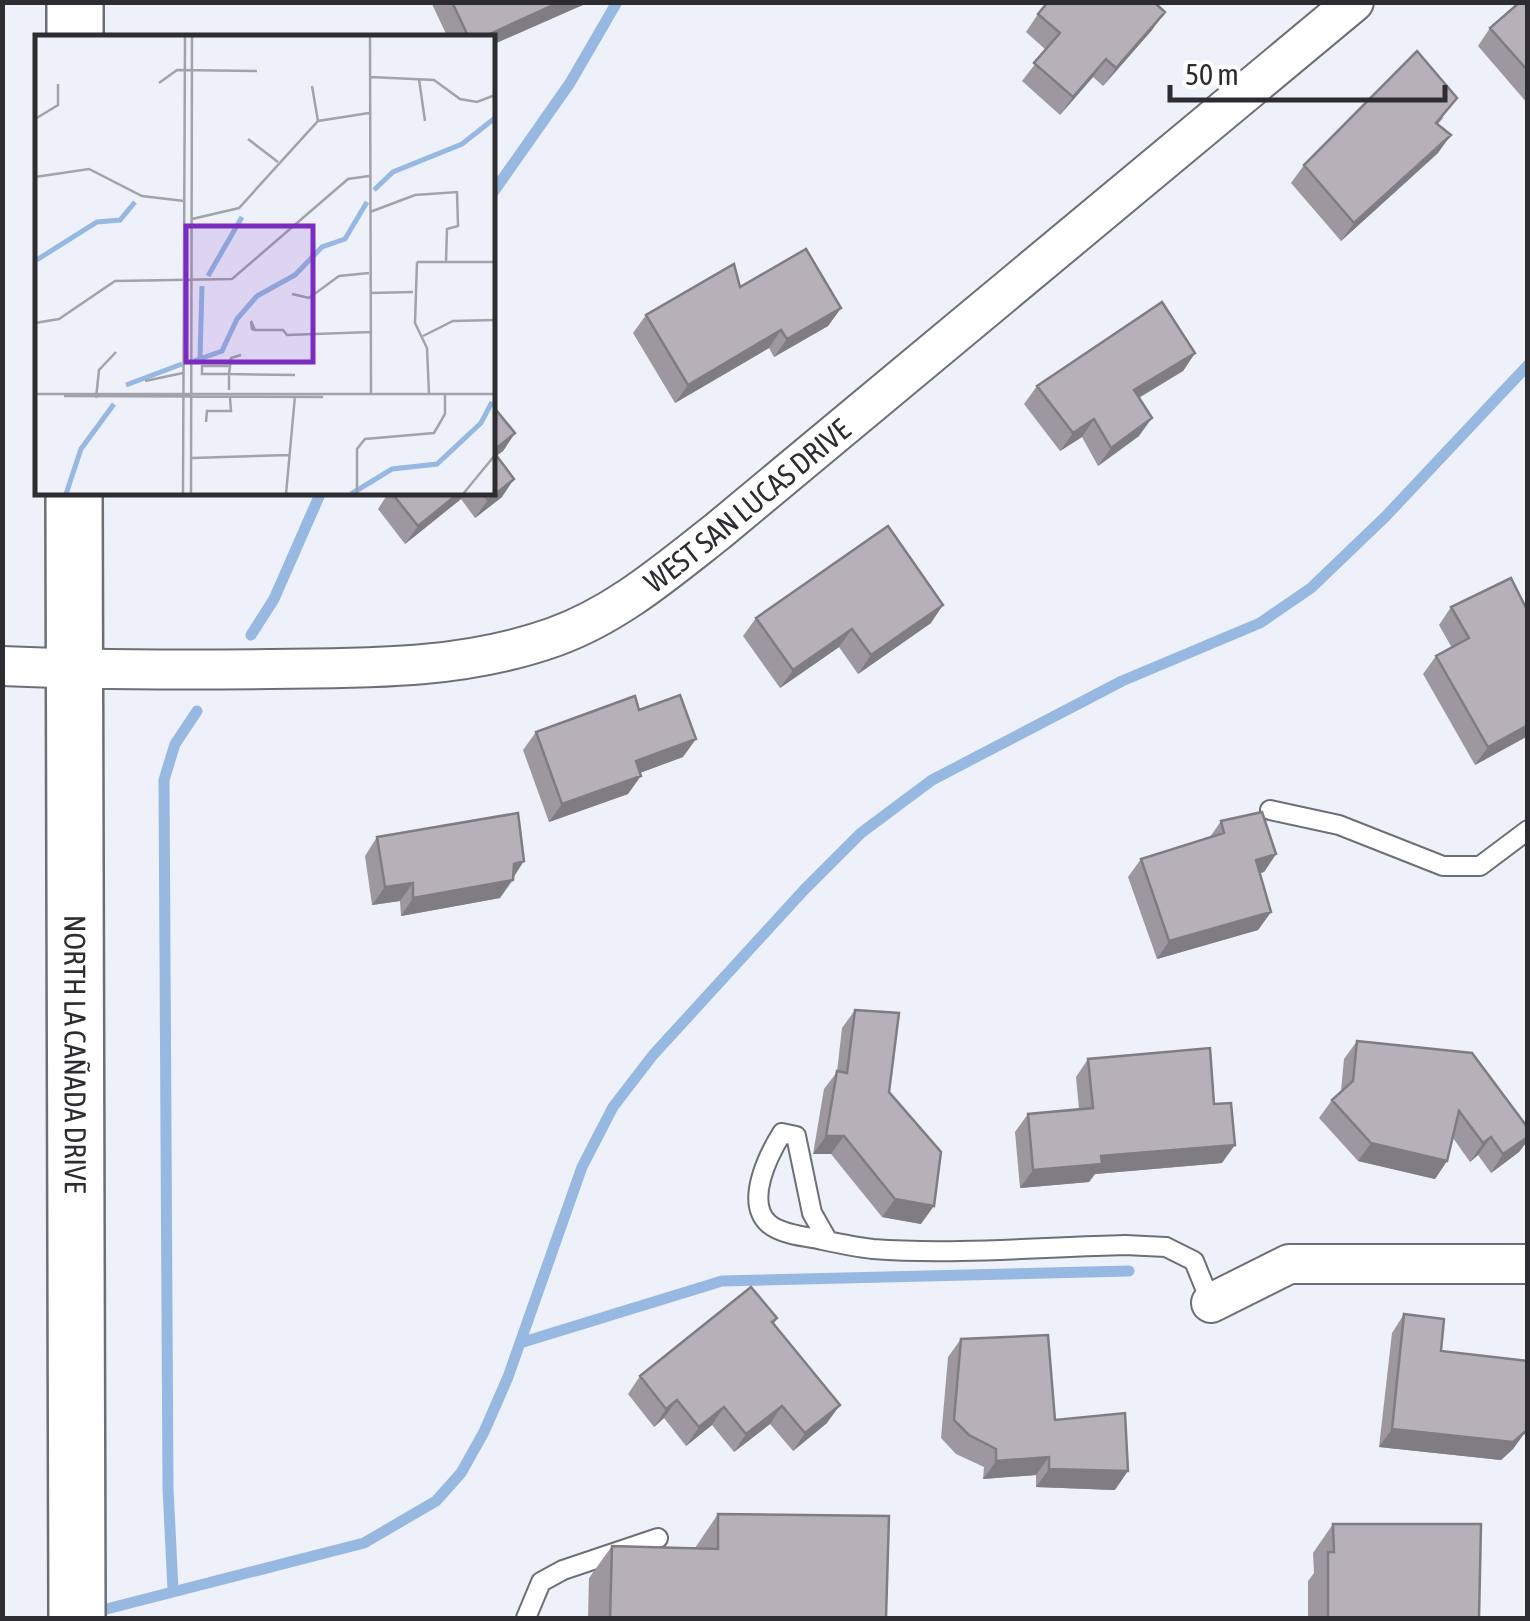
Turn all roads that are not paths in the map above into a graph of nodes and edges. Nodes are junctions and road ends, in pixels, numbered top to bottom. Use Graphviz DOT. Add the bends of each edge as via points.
graph roads {
  1 [pos="75,2"];
  2 [pos="1354,2"];
  3 [pos="75,35"];
  4 [pos="74,495"];
  5 [pos="2,666"];
  6 [pos="74,669"];
  7 [pos="1270,810"];
  8 [pos="1528,830"];
  9 [pos="828,1241"];
  10 [pos="1528,1264"];
  11 [pos="1211,1303"];
  12 [pos="658,1538"];
  13 [pos="77,1618"];
  14 [pos="526,1618"];
  1 -- 3 [label="main road"];
  2 -- 6 [label="street, WEST SAN LUCAS DRIVE" via="631,598 556,637 400,668"];
  4 -- 6 [label="main road, NORTH LA CAÑADA DRIVE"];
  5 -- 6 [label="street, WEST SAN LUCAS DRIVE"];
  6 -- 13 [label="main road, NORTH LA CAÑADA DRIVE"];
  7 -- 8 [label="lane" via="1339,825 1443,866 1480,866"];
  9 -- 9 [label="lane" via="769,1224 760,1209 760,1181 782,1133 796,1136 812,1213"];
  9 -- 11 [label="lane" via="872,1249 1166,1247 1194,1261"];
  10 -- 11 [label="street" via="1289,1264"];
  12 -- 14 [label="lane" via="540,1582"];
}
